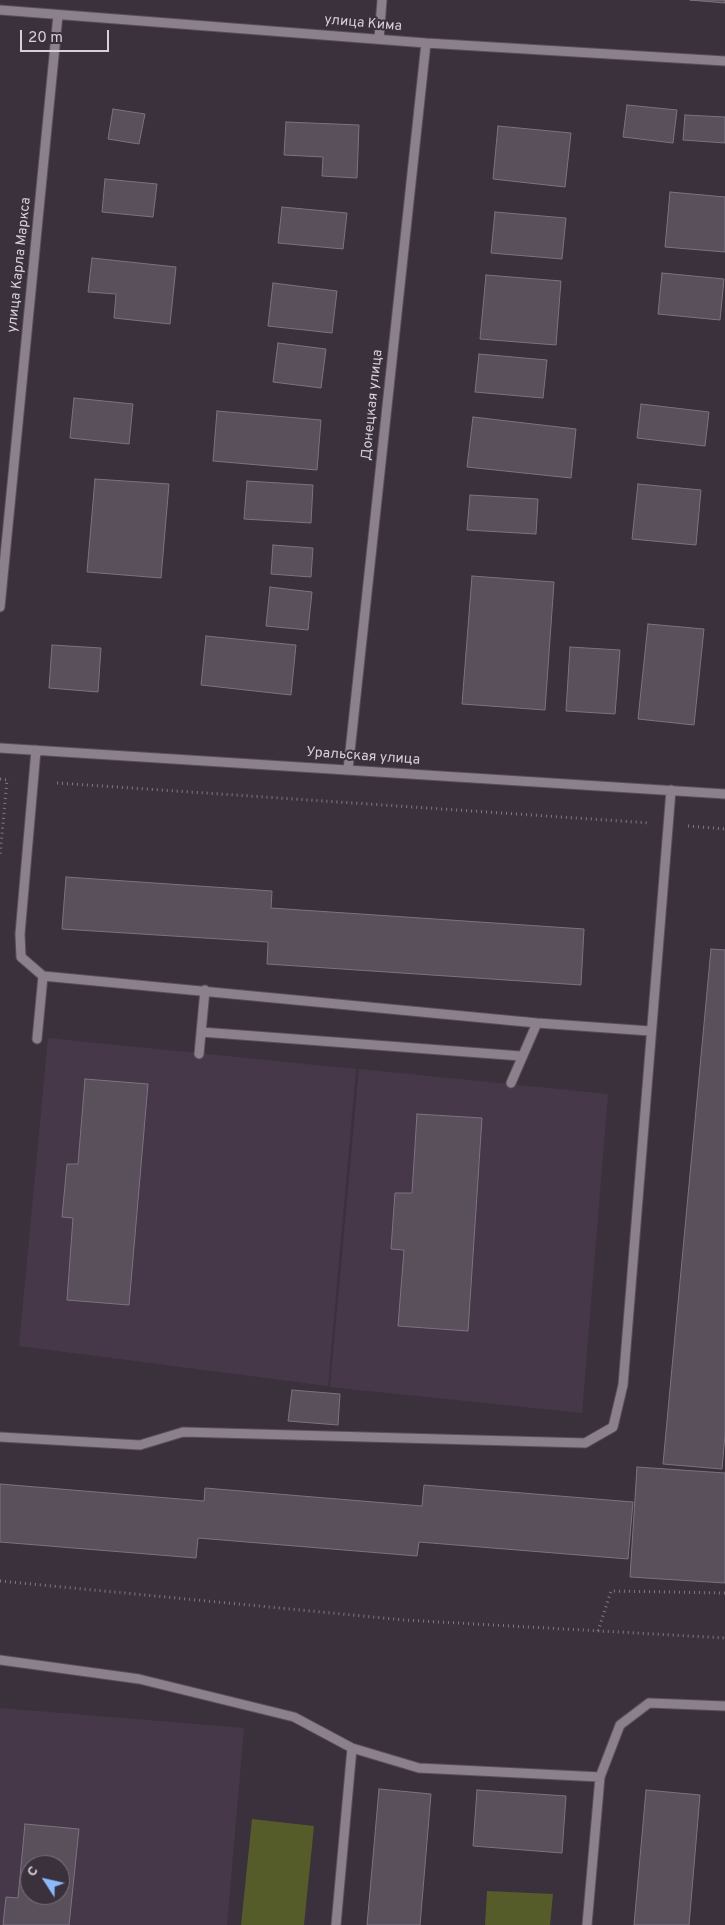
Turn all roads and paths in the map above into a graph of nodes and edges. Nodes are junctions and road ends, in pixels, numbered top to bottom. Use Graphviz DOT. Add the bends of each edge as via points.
graph roads {
  1 [pos="382,0"];
  2 [pos="0,10"];
  3 [pos="58,15"];
  4 [pos="379,39"];
  5 [pos="426,43"];
  6 [pos="725,61"];
  7 [pos="0,607"];
  8 [pos="0,748"];
  9 [pos="36,750"];
  10 [pos="348,770"];
  11 [pos="0,779"];
  12 [pos="57,783"];
  13 [pos="671,790"];
  14 [pos="725,794"];
  15 [pos="667,824"];
  16 [pos="725,829"];
  17 [pos="0,856"];
  18 [pos="43,976"];
  19 [pos="205,990"];
  20 [pos="537,1023"];
  21 [pos="201,1032"];
  22 [pos="650,1032"];
  23 [pos="37,1039"];
  24 [pos="199,1054"];
  25 [pos="522,1056"];
  26 [pos="511,1083"];
  27 [pos="0,1437"];
  28 [pos="0,1581"];
  29 [pos="725,1593"];
  30 [pos="598,1631"];
  31 [pos="725,1638"];
  32 [pos="0,1660"];
  33 [pos="725,1706"];
  34 [pos="352,1748"];
  35 [pos="600,1777"];
  36 [pos="336,1925"];
  37 [pos="587,1925"];
  1 -- 4 [label="street"];
  2 -- 3 [label="street, улица Кима"];
  3 -- 4 [label="street, улица Кима"];
  3 -- 7 [label="street, улица Карла Маркса"];
  4 -- 5 [label="street, улица Кима"];
  5 -- 6 [label="street, улица Кима"];
  5 -- 10 [label="street, Донецкая улица"];
  8 -- 9 [label="street, Уральская улица"];
  9 -- 10 [label="street, Уральская улица"];
  9 -- 18 [label="street" via="20,934 21,957"];
  10 -- 13 [label="street, Уральская улица"];
  11 -- 17 [label="path" via="7,780"];
  12 -- 15 [label="path"];
  13 -- 14 [label="street, Уральская улица"];
  13 -- 15 [label="street"];
  15 -- 16 [label="path"];
  15 -- 22 [label="street"];
  18 -- 19 [label="street"];
  18 -- 23 [label="street"];
  19 -- 20 [label="street"];
  19 -- 21 [label="street"];
  20 -- 22 [label="street"];
  20 -- 25 [label="street"];
  21 -- 24 [label="street"];
  21 -- 25 [label="street"];
  22 -- 27 [label="street" via="623,1385 613,1427 585,1443 183,1432 140,1445"];
  25 -- 26 [label="street"];
  28 -- 30 [label="path" via="404,1620"];
  29 -- 30 [label="path" via="611,1591"];
  30 -- 31 [label="path"];
  32 -- 34 [label="street" via="139,1679 294,1717"];
  33 -- 35 [label="street" via="649,1703 620,1725"];
  34 -- 35 [label="street" via="419,1768"];
  34 -- 36 [label="street"];
  35 -- 37 [label="street"];
}
